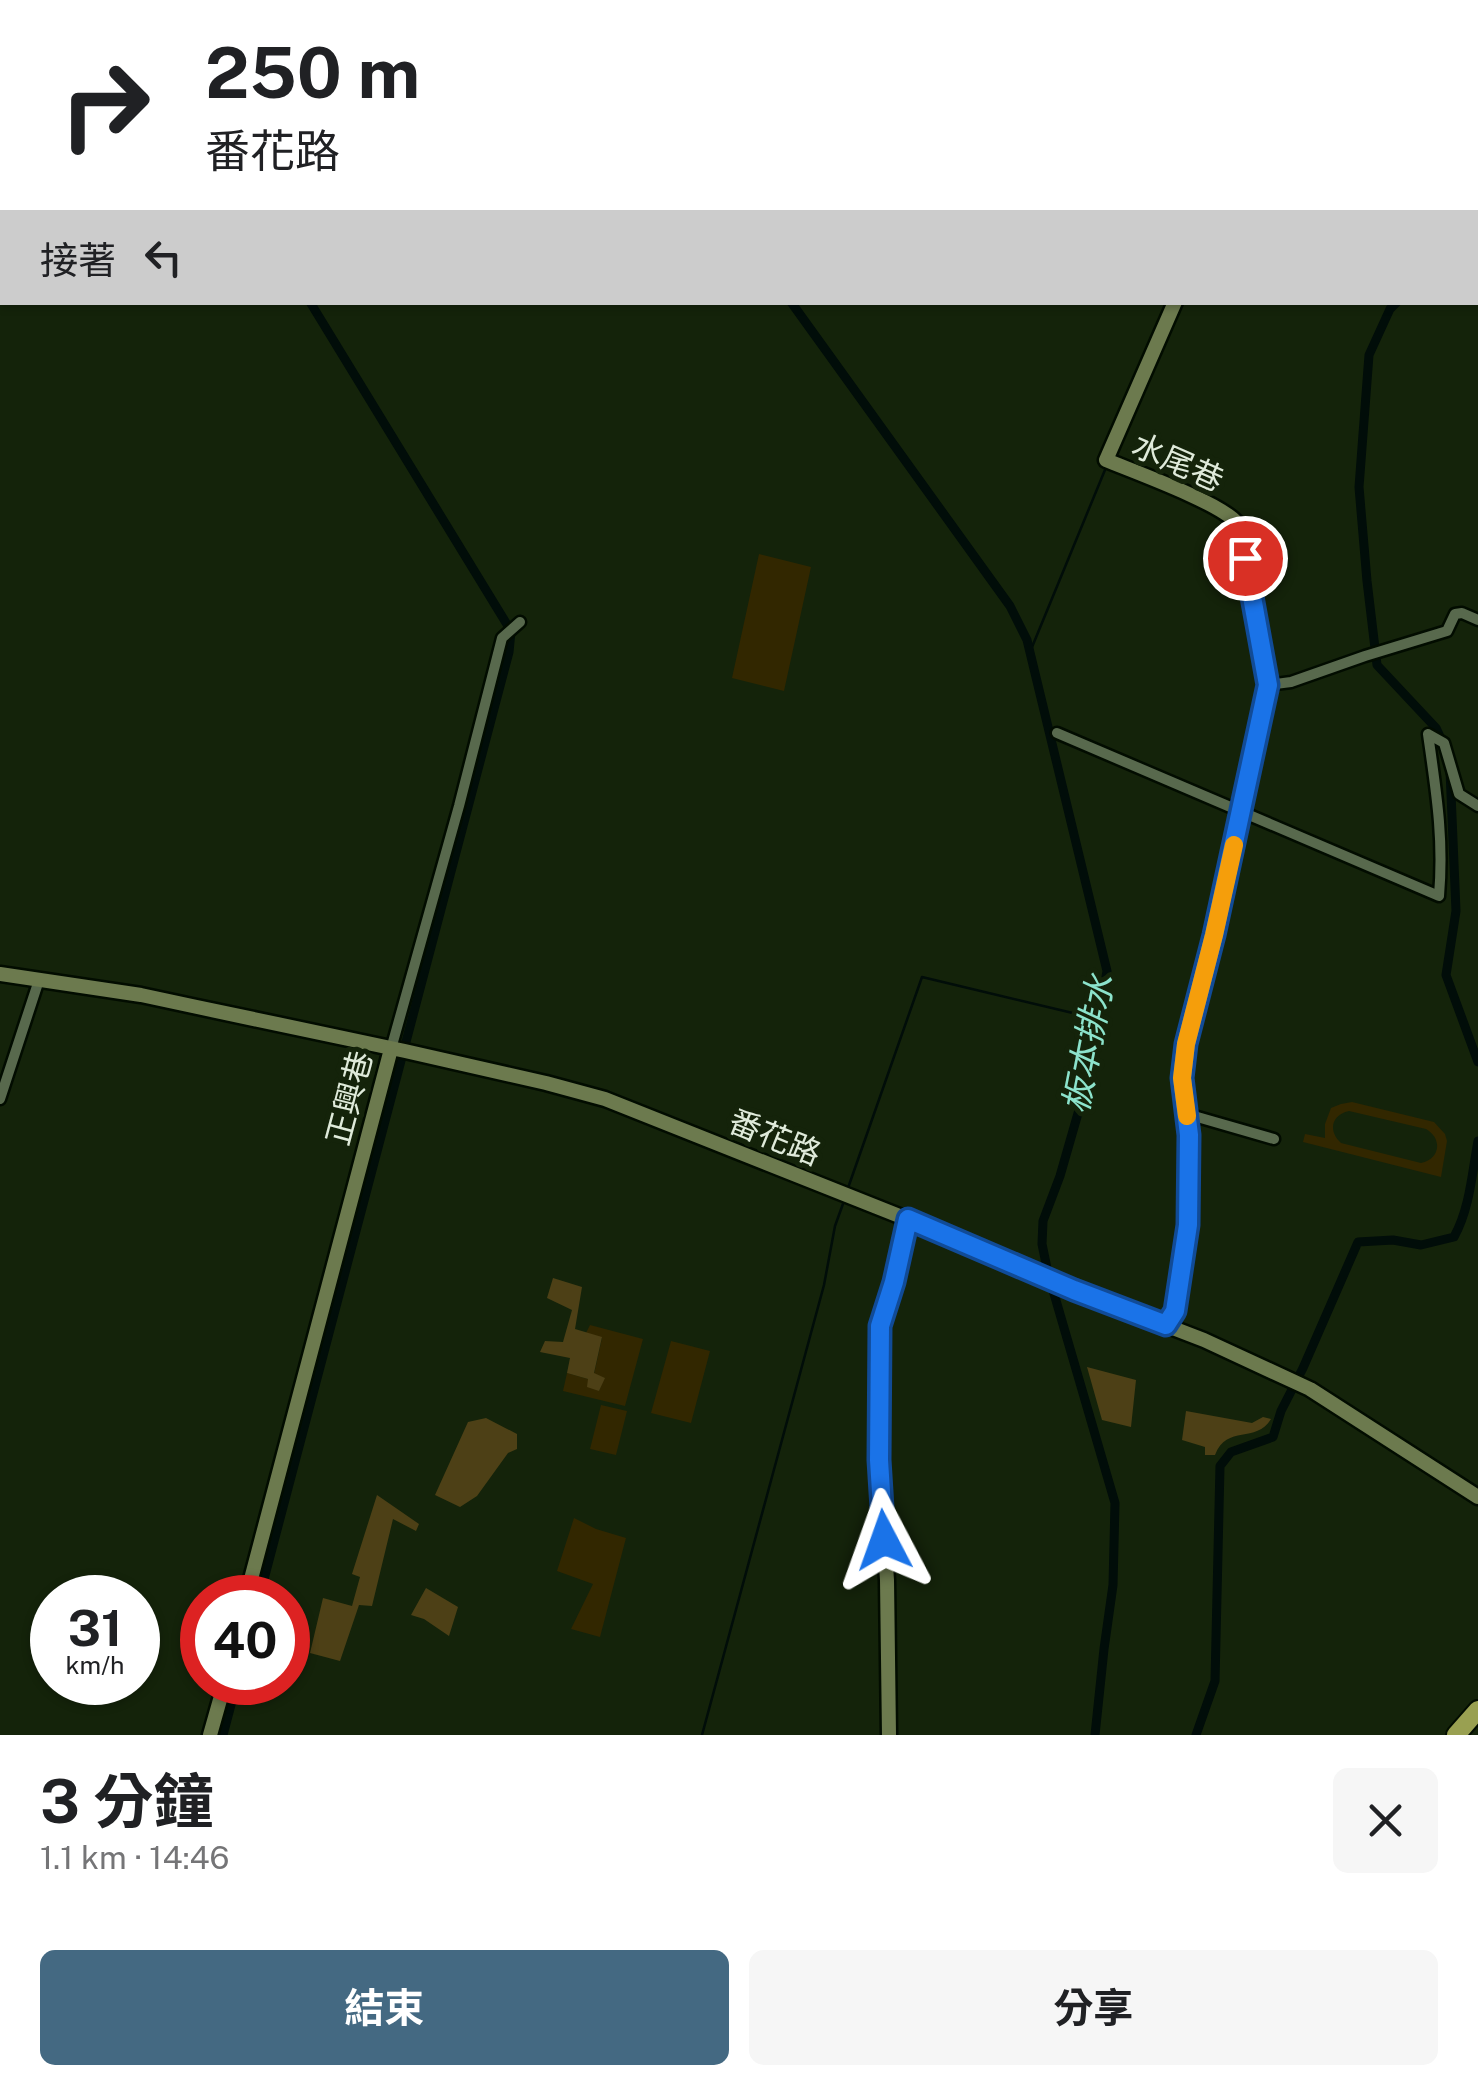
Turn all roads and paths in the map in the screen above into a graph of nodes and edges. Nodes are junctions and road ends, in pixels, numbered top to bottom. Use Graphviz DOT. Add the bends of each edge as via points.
graph roads {
  1 [pos="1174,305"];
  2 [pos="1478,620"];
  3 [pos="520,622"];
  4 [pos="1268,685"];
  5 [pos="1057,734"];
  6 [pos="1478,806"];
  7 [pos="1241,810"];
  8 [pos="0,974"];
  9 [pos="39,980"];
  10 [pos="391,1049"];
  11 [pos="0,1100"];
  12 [pos="1187,1114"];
  13 [pos="1274,1139"];
  14 [pos="908,1219"];
  15 [pos="1166,1325"];
  16 [pos="1478,1496"];
  17 [pos="252,1575"];
  18 [pos="218,1705"];
  19 [pos="1478,1710"];
  20 [pos="210,1735"];
  21 [pos="889,1735"];
  22 [pos="1456,1735"];
  1 -- 4 [label="street, 水尾巷" via="1106,460 1236,522"];
  2 -- 4 [label="street" via="1454,614 1447,631"];
  3 -- 10 [label="street, 正興巷" via="502,638"];
  4 -- 7 [label="street, 水尾巷"];
  5 -- 7 [label="street"];
  6 -- 7 [label="street" via="1456,790 1444,743 1428,734 1441,822 1439,896"];
  7 -- 12 [label="street, 水尾巷" via="1186,1044"];
  8 -- 9 [label="street, 番花路"];
  9 -- 10 [label="street, 番花路"];
  9 -- 11 [label="street"];
  10 -- 14 [label="street, 番花路" via="605,1099"];
  10 -- 17 [label="street, 正興巷"];
  12 -- 13 [label="street"];
  12 -- 15 [label="street, 水尾巷" via="1188,1225 1175,1311"];
  14 -- 15 [label="street, 番花路"];
  14 -- 21 [label="street" via="880,1326"];
  15 -- 16 [label="street, 番花路" via="1310,1389"];
  18 -- 20 [label="street"];
  19 -- 22 [label="highway"];
}
